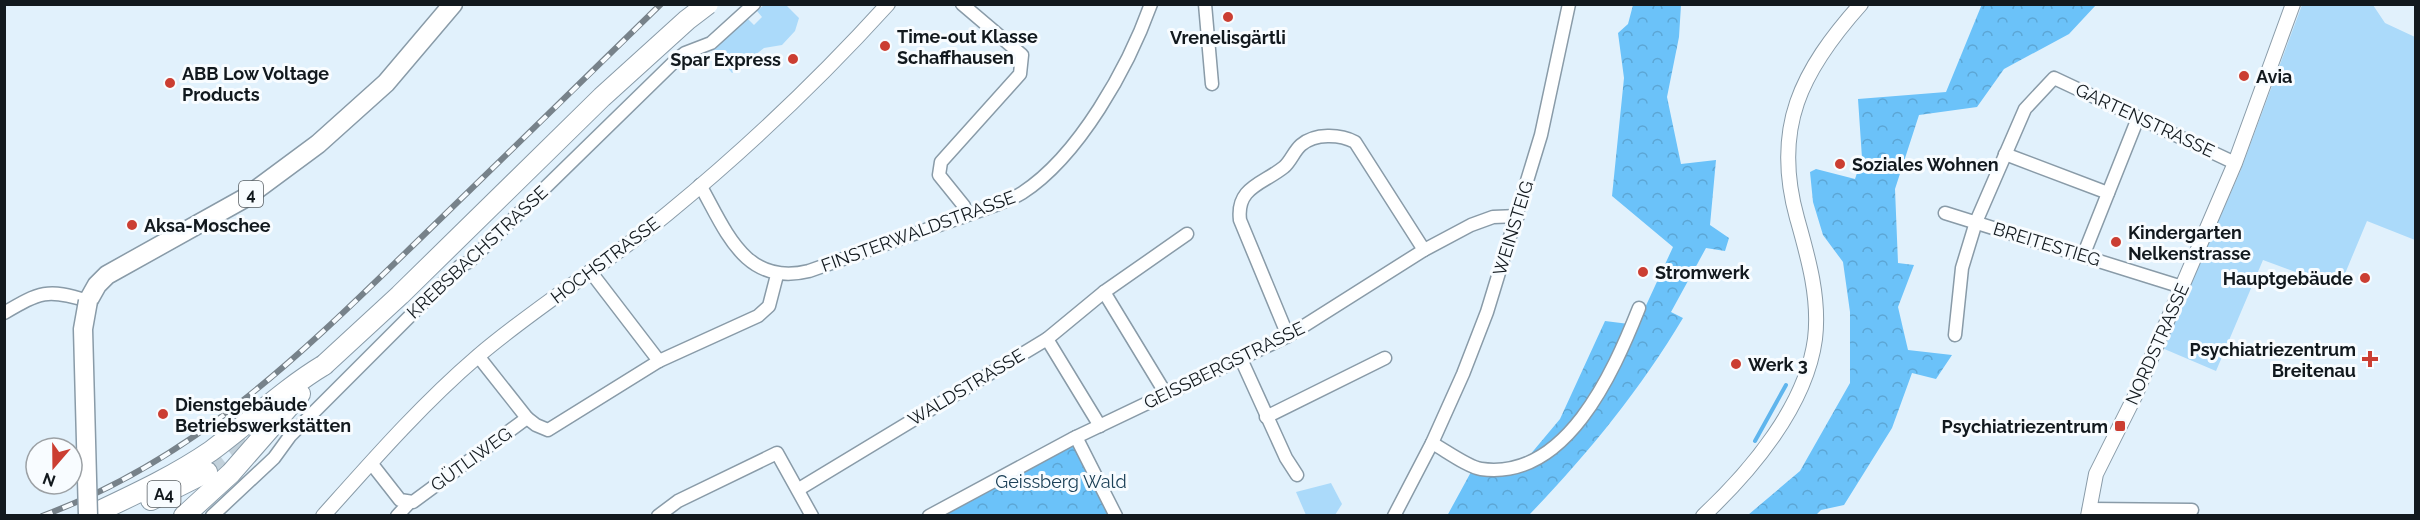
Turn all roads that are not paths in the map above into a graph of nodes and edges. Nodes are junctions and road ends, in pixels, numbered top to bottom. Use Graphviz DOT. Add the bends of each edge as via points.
graph roads {
  1 [pos="453,4"];
  2 [pos="708,4"];
  3 [pos="754,4"];
  4 [pos="888,4"];
  5 [pos="962,4"];
  6 [pos="1151,4"];
  7 [pos="1205,4"];
  8 [pos="1569,4"];
  9 [pos="1861,4"];
  10 [pos="2292,4"];
  11 [pos="689,12"];
  12 [pos="1212,84"];
  13 [pos="2138,118"];
  14 [pos="2005,154"];
  15 [pos="2235,163"];
  16 [pos="700,185"];
  17 [pos="2108,193"];
  18 [pos="1946,213"];
  19 [pos="1518,216"];
  20 [pos="962,217"];
  21 [pos="1976,222"];
  22 [pos="1187,234"];
  23 [pos="1424,250"];
  24 [pos="2084,256"];
  25 [pos="590,271"];
  26 [pos="777,275"];
  27 [pos="2182,287"];
  28 [pos="1104,292"];
  29 [pos="88,301"];
  30 [pos="1639,308"];
  31 [pos="4,313"];
  32 [pos="1955,335"];
  33 [pos="1288,336"];
  34 [pos="1047,339"];
  35 [pos="478,356"];
  36 [pos="1385,358"];
  37 [pos="1241,359"];
  38 [pos="658,361"];
  39 [pos="324,365"];
  40 [pos="1166,394"];
  41 [pos="1266,417"];
  42 [pos="527,418"];
  43 [pos="1100,426"];
  44 [pos="1076,437"];
  45 [pos="1432,443"];
  46 [pos="371,463"];
  47 [pos="1298,475"];
  48 [pos="799,489"];
  49 [pos="409,503"];
  50 [pos="2192,510"];
  51 [pos="2085,513"];
  52 [pos="89,516"];
  53 [pos="120,516"];
  54 [pos="144,516"];
  55 [pos="184,516"];
  56 [pos="213,516"];
  57 [pos="323,516"];
  58 [pos="397,516"];
  59 [pos="658,516"];
  60 [pos="812,516"];
  61 [pos="929,516"];
  62 [pos="1116,516"];
  63 [pos="1394,516"];
  64 [pos="1703,516"];
  1 -- 29 [label="main road, 4" via="386,83 318,144 245,198 107,275"];
  2 -- 11 [label="highway, bridge"];
  3 -- 56 [label="street, KREBSBACHSTRASSE" via="711,43 676,60 469,262 460,266"];
  4 -- 16 [label="street, HOCHSTRASSE" via="800,95"];
  5 -- 20 [label="street" via="1022,54 1020,74 941,162 939,175 964,206"];
  6 -- 20 [label="street, FINSTERWALDSTRASSE" via="1119,75 1055,167 1020,195"];
  7 -- 12 [label="street"];
  8 -- 19 [label="street, WEINSTEIG" via="1554,82"];
  9 -- 64 [label="street" via="1815,62 1797,100 1791,125 1787,169 1810,264 1816,309 1815,340 1805,376 1756,459"];
  10 -- 15 [label="street, NORDSTRASSE"];
  11 -- 39 [label="highway, bridge"];
  13 -- 14 [label="street, GARTENSTRASSE" via="2054,78 2025,109"];
  13 -- 15 [label="street, GARTENSTRASSE"];
  13 -- 17 [label="street"];
  14 -- 17 [label="street"];
  14 -- 21 [label="street"];
  15 -- 27 [label="street, NORDSTRASSE"];
  16 -- 25 [label="street, HOCHSTRASSE"];
  16 -- 26 [label="street" via="738,249"];
  17 -- 24 [label="street"];
  18 -- 21 [label="street, BREITESTIEG"];
  19 -- 23 [label="street, GEISSBERGSTRASSE" via="1493,217"];
  19 -- 45 [label="street, WEINSTEIG" via="1487,312"];
  20 -- 26 [label="street, FINSTERWALDSTRASSE" via="809,271"];
  21 -- 24 [label="street, BREITESTIEG"];
  21 -- 32 [label="street" via="1962,268"];
  22 -- 28 [label="street, WALDSTRASSE"];
  23 -- 33 [label="street, GEISSBERGSTRASSE"];
  23 -- 33 [label="street" via="1355,142 1334,136 1303,143 1282,168 1249,190 1239,211"];
  24 -- 27 [label="street, BREITESTIEG"];
  25 -- 35 [label="street, HOCHSTRASSE"];
  25 -- 38 [label="street"];
  26 -- 38 [label="street" via="769,306 758,316"];
  27 -- 51 [label="street, NORDSTRASSE" via="2096,474"];
  28 -- 34 [label="street, WALDSTRASSE"];
  28 -- 40 [label="street"];
  29 -- 31 [label="street" via="52,292"];
  29 -- 52 [label="main road, 4, bridge" via="83,329"];
  30 -- 45 [label="street" via="1618,361 1570,435 1543,455 1507,470 1478,469"];
  33 -- 37 [label="street, GEISSBERGSTRASSE"];
  34 -- 43 [label="street"];
  34 -- 48 [label="street, WALDSTRASSE"];
  35 -- 42 [label="street, GÜTLIWEG"];
  35 -- 46 [label="street, HOCHSTRASSE" via="404,425"];
  36 -- 41 [label="street"];
  37 -- 40 [label="street, GEISSBERGSTRASSE"];
  37 -- 41 [label="street"];
  38 -- 42 [label="street" via="548,430"];
  39 -- 52 [label="highway" via="194,462"];
  39 -- 55 [label="highway" via="231,473"];
  40 -- 43 [label="street, GEISSBERGSTRASSE"];
  41 -- 47 [label="street"];
  42 -- 49 [label="street, GÜTLIWEG"];
  43 -- 44 [label="street, GEISSBERGSTRASSE"];
  44 -- 61 [label="street, GEISSBERGSTRASSE"];
  44 -- 62 [label="street"];
  45 -- 63 [label="street, WEINSTEIG"];
  46 -- 49 [label="street" via="400,500"];
  46 -- 57 [label="street, HOCHSTRASSE"];
  48 -- 59 [label="street" via="777,453 678,501"];
  48 -- 60 [label="street"];
  49 -- 58 [label="street, GÜTLIWEG"];
  50 -- 51 [label="street"];
  53 -- 54 [label="highway, A4" via="207,471"];
}
